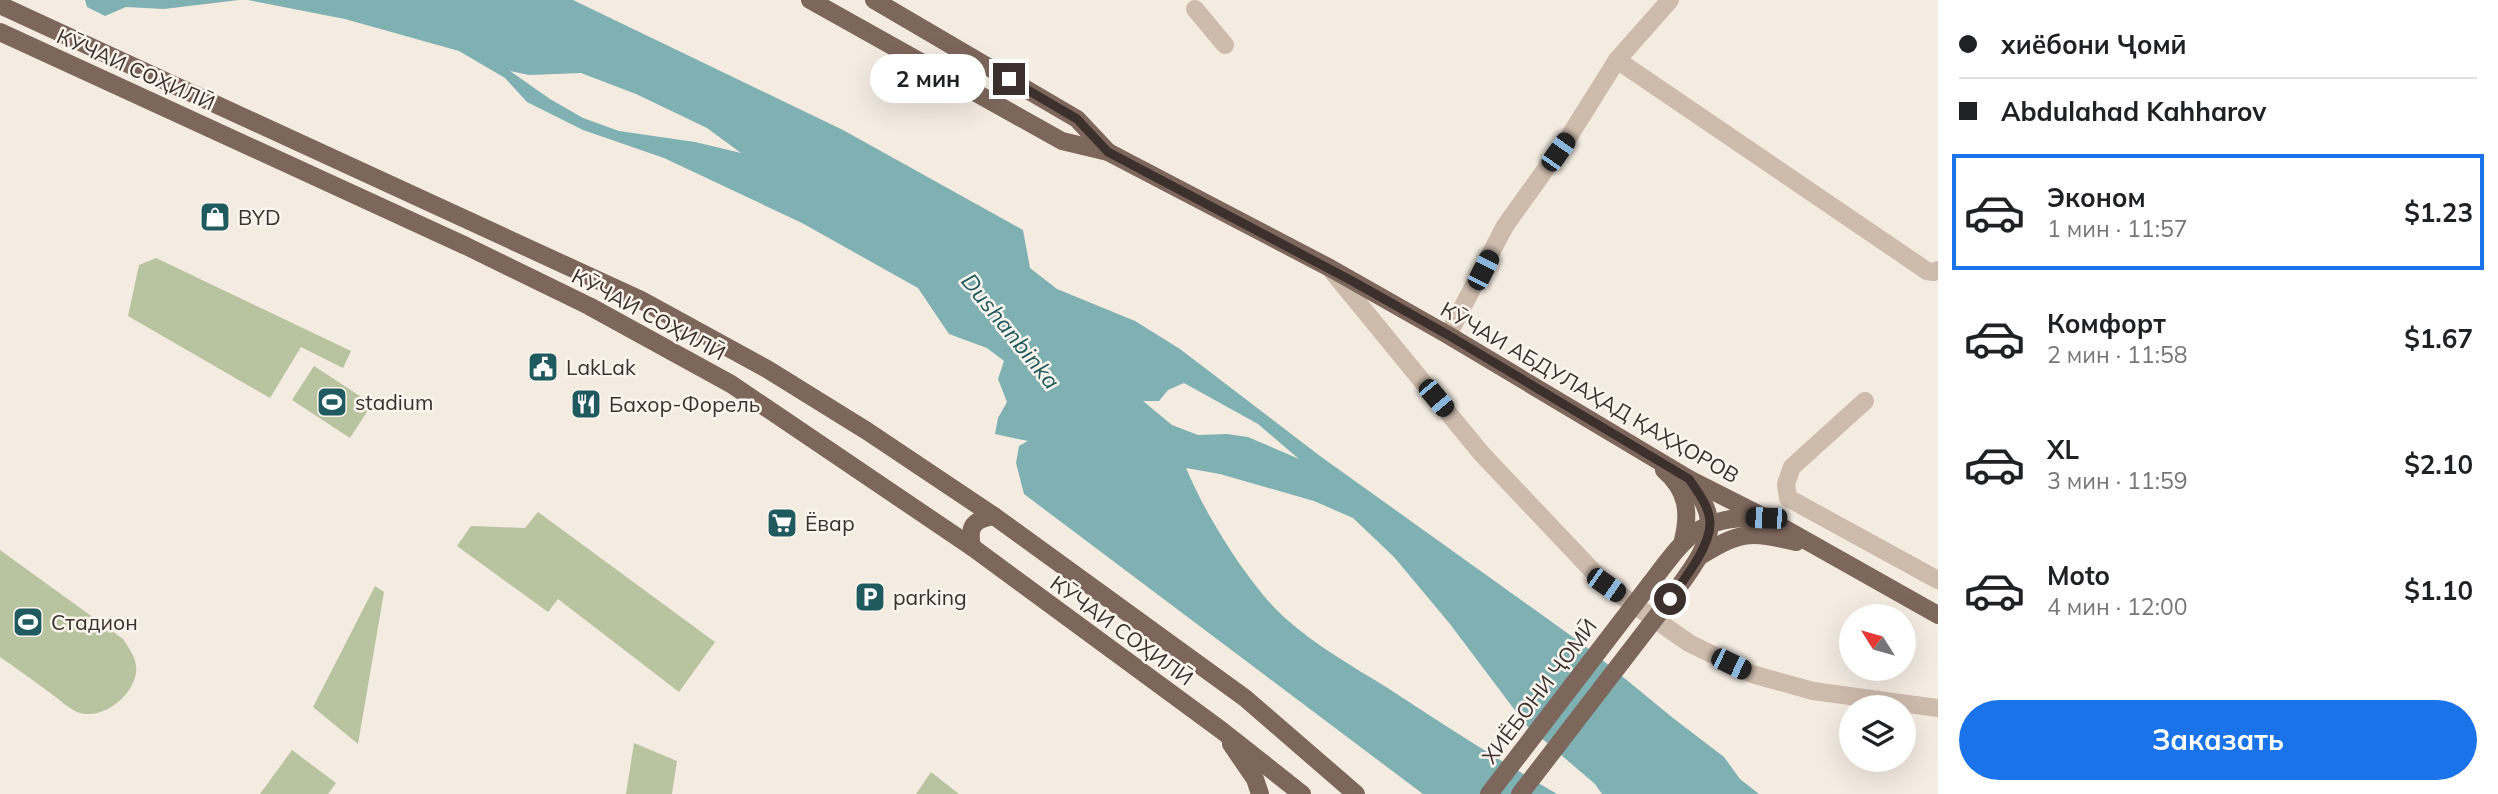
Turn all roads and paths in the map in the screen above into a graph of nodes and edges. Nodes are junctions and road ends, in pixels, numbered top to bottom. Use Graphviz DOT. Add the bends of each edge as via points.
graph roads {
  1 [pos="810,0"];
  2 [pos="874,0"];
  3 [pos="1670,0"];
  4 [pos="0,5"];
  5 [pos="1195,9"];
  6 [pos="0,32"];
  7 [pos="1226,45"];
  8 [pos="1617,60"];
  9 [pos="1108,152"];
  10 [pos="1330,268"];
  11 [pos="1938,270"];
  12 [pos="1448,335"];
  13 [pos="1865,401"];
  14 [pos="1640,450"];
  15 [pos="1689,479"];
  16 [pos="994,516"];
  17 [pos="1766,518"];
  18 [pos="1710,523"];
  19 [pos="1684,540"];
  20 [pos="972,547"];
  21 [pos="1821,550"];
  22 [pos="1700,556"];
  23 [pos="1938,580"];
  24 [pos="1938,615"];
  25 [pos="1938,708"];
  26 [pos="1221,730"];
  27 [pos="1260,794"];
  28 [pos="1302,794"];
  29 [pos="1356,794"];
  30 [pos="1489,794"];
  31 [pos="1520,794"];
  1 -- 9 [label="main road" via="1062,141"];
  2 -- 9 [label="main road" via="1077,119"];
  3 -- 8 [label="street"];
  4 -- 16 [label="main road" via="641,299 867,430"];
  5 -- 7 [label="street"];
  6 -- 20 [label="main road, КӮЧАИ СОҲИЛӢ" via="589,306 731,384"];
  8 -- 11 [label="street" via="1927,271"];
  8 -- 12 [label="street" via="1505,226"];
  9 -- 10 [label="main road, КӮЧАИ АБДУЛАҲАД ҚАҲҲОРОВ"];
  10 -- 12 [label="main road, КӮЧАИ АБДУЛАҲАД ҚАҲҲОРОВ"];
  10 -- 25 [label="street, КӮЧАИ АБДУЛАҲАД ҚАҲҲОРОВ" via="1481,453 1606,585 1689,643 1752,674 1813,691"];
  12 -- 14 [label="main road, КӮЧАИ АБДУЛАҲАД ҚАҲҲОРОВ"];
  13 -- 23 [label="street" via="1792,467 1786,484 1788,498"];
  14 -- 15 [label="main road, КӮЧАИ АБДУЛАҲАД ҚАҲҲОРОВ"];
  14 -- 19 [label="main road" via="1672,478 1683,496 1688,519"];
  15 -- 17 [label="main road, КӮЧАИ АБДУЛАҲАД ҚАҲҲОРОВ"];
  15 -- 18 [label="main road"];
  16 -- 20 [label="main road" via="973,526"];
  16 -- 29 [label="main road" via="1245,698"];
  17 -- 18 [label="main road, ХИЁБОНИ ҶОМӢ"];
  17 -- 21 [label="main road, КӮЧАИ АБДУЛАҲАД ҚАҲҲОРОВ"];
  18 -- 19 [label="main road, ХИЁБОНИ ҶОМӢ"];
  18 -- 22 [label="main road"];
  19 -- 30 [label="main road, ХИЁБОНИ ҶОМӢ, bridge"];
  20 -- 26 [label="main road, КӮЧАИ СОҲИЛӢ"];
  21 -- 22 [label="main road" via="1745,534"];
  21 -- 24 [label="main road, КӮЧАИ АБДУЛАҲАД ҚАҲҲОРОВ"];
  22 -- 31 [label="main road, bridge"];
  26 -- 27 [label="main road" via="1255,779"];
  26 -- 28 [label="main road, КӮЧАИ СОҲИЛӢ"];
}
